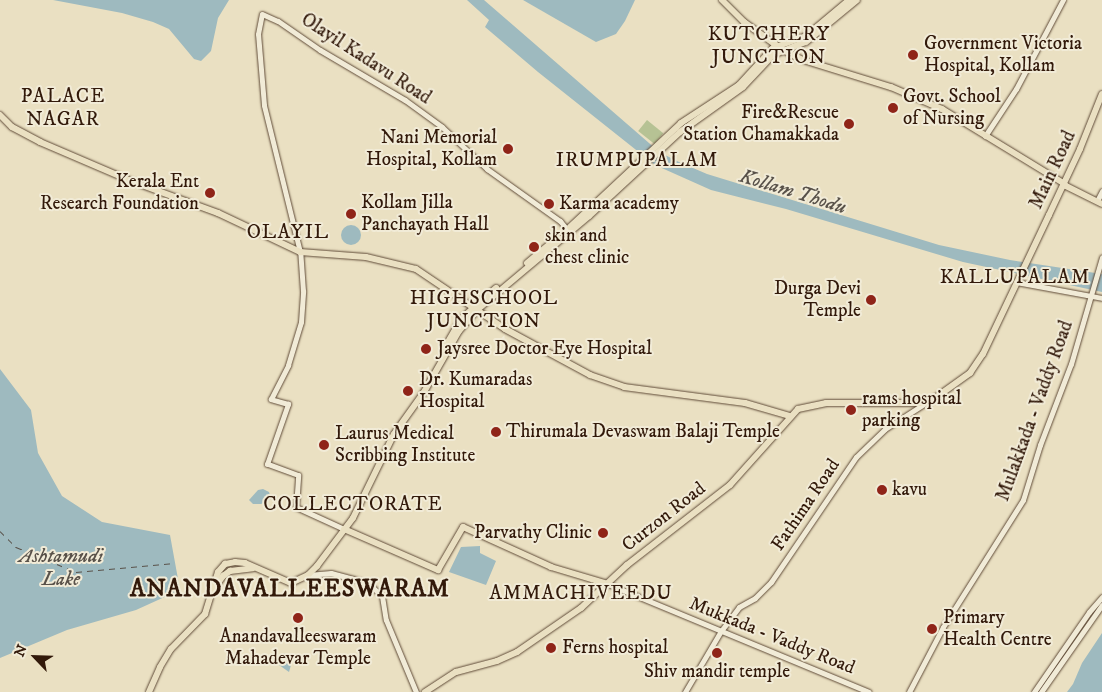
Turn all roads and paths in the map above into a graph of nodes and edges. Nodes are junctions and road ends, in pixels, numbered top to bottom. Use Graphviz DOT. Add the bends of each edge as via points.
graph roads {
  1 [pos="723,0"];
  2 [pos="849,0"];
  3 [pos="857,0"];
  4 [pos="1063,0"];
  5 [pos="766,38"];
  6 [pos="794,41"];
  7 [pos="776,46"];
  8 [pos="783,50"];
  9 [pos="763,58"];
  10 [pos="1102,94"];
  11 [pos="0,115"];
  12 [pos="985,136"];
  13 [pos="624,180"];
  14 [pos="1063,183"];
  15 [pos="1102,191"];
  16 [pos="1100,202"];
  17 [pos="569,231"];
  18 [pos="300,252"];
  19 [pos="1102,257"];
  20 [pos="1017,280"];
  21 [pos="1090,294"];
  22 [pos="1102,298"];
  23 [pos="475,308"];
  24 [pos="924,404"];
  25 [pos="790,416"];
  26 [pos="344,530"];
  27 [pos="308,575"];
  28 [pos="608,584"];
  29 [pos="1102,597"];
  30 [pos="1102,605"];
  31 [pos="721,631"];
  32 [pos="149,692"];
  33 [pos="416,692"];
  34 [pos="425,692"];
  35 [pos="685,692"];
  36 [pos="870,692"];
  37 [pos="909,692"];
  38 [pos="1034,692"];
  39 [pos="1041,692"];
  1 -- 5 [label="main road" via="744,22"];
  2 -- 6 [label="main road" via="806,36"];
  3 -- 8 [label="main road" via="806,42"];
  4 -- 12 [label="street" via="1051,28"];
  5 -- 6 [label="main road"];
  5 -- 7 [label="main road"];
  5 -- 9 [label="main road"];
  6 -- 7 [label="main road"];
  7 -- 8 [label="main road"];
  7 -- 9 [label="main road"];
  8 -- 12 [label="main road" via="803,60 920,98"];
  8 -- 13 [label="main road" via="773,55 753,78 680,132"];
  9 -- 13 [label="main road" via="734,89 681,123"];
  10 -- 14 [label="main road, Main Road"];
  11 -- 18 [label="main road" via="12,127 40,142 131,181 218,213"];
  12 -- 14 [label="main road"];
  13 -- 17 [label="main road"];
  14 -- 16 [label="main road"];
  14 -- 20 [label="main road, Main Road"];
  15 -- 16 [label="street"];
  17 -- 18 [label="street, Olayil Kadavu Road" via="405,100 263,13 258,34 264,105"];
  17 -- 23 [label="main road"];
  18 -- 23 [label="main road" via="366,257 407,265"];
  18 -- 26 [label="street" via="301,322 288,365 271,399 288,404 268,464 298,475 296,507"];
  19 -- 21 [label="street, Mulakkada - Vaddy Road"];
  20 -- 21 [label="street"];
  20 -- 24 [label="main road" via="978,363 970,373"];
  21 -- 22 [label="street"];
  21 -- 37 [label="street, Mulakkada - Vaddy Road" via="1077,345 1023,500 943,627"];
  23 -- 25 [label="main road" via="523,340 590,376 624,387 746,403"];
  23 -- 26 [label="main road" via="453,329 431,372 384,442"];
  24 -- 25 [label="main road, Curzon Road" via="826,403 798,409"];
  24 -- 31 [label="street, Fathima Road" via="885,428 870,442 845,472 770,582 755,598 740,607"];
  25 -- 28 [label="main road, Curzon Road" via="730,485 626,565"];
  26 -- 27 [label="main road"];
  26 -- 28 [label="main road" via="438,570 463,527 551,567"];
  27 -- 32 [label="main road" via="291,583 235,562 225,564 218,572 202,620 172,650"];
  27 -- 33 [label="street" via="331,573 358,580 382,596 386,620"];
  28 -- 31 [label="street, Mukkada - Vaddy Road"];
  28 -- 34 [label="main road, Curzon Road" via="581,608 517,652 456,672"];
  29 -- 38 [label="street"];
  30 -- 39 [label="street"];
  31 -- 35 [label="street, Fathima Road"];
  31 -- 36 [label="street, Mukkada - Vaddy Road"];
}
